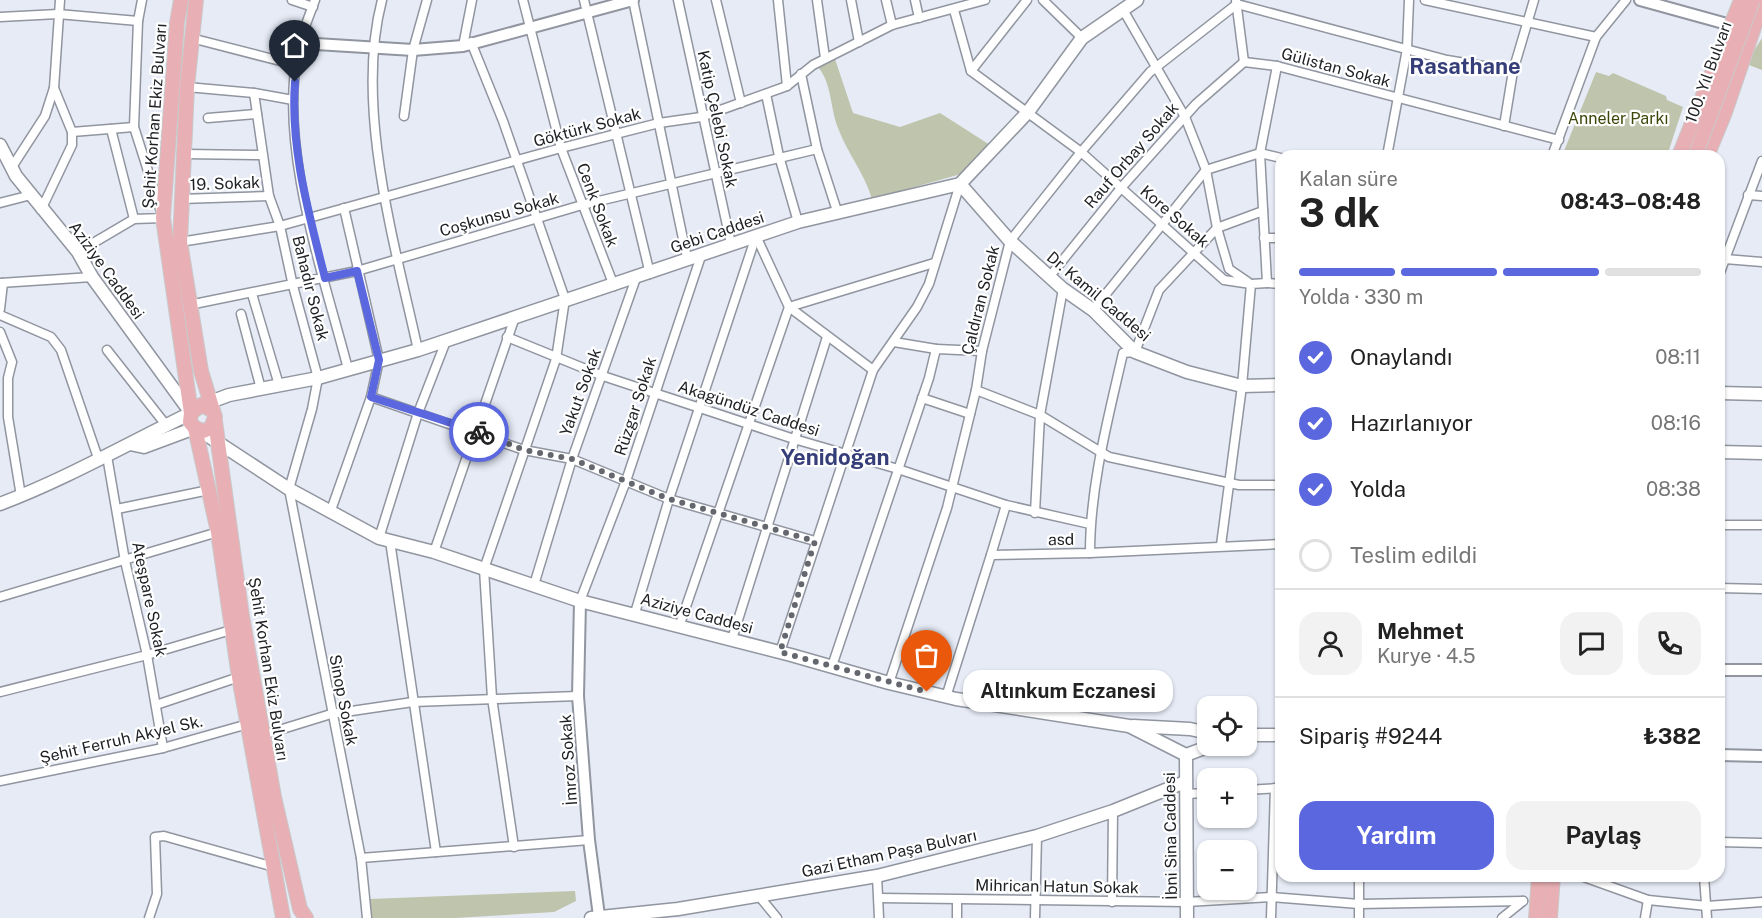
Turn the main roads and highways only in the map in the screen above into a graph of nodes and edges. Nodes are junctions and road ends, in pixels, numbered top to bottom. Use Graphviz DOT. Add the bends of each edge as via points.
graph roads {
  1 [pos="181,0"];
  2 [pos="196,0"];
  3 [pos="1137,0"];
  4 [pos="1741,0"];
  5 [pos="1753,0"];
  6 [pos="1762,4"];
  7 [pos="1758,26"];
  8 [pos="181,88"];
  9 [pos="0,145"];
  10 [pos="1681,150"];
  11 [pos="1697,150"];
  12 [pos="1709,150"];
  13 [pos="960,184"];
  14 [pos="1275,385"];
  15 [pos="1725,393"];
  16 [pos="1762,394"];
  17 [pos="207,411"];
  18 [pos="197,429"];
  19 [pos="219,441"];
  20 [pos="130,444"];
  21 [pos="1725,452"];
  22 [pos="1762,453"];
  23 [pos="0,504"];
  24 [pos="1129,726"];
  25 [pos="1197,731"];
  26 [pos="1257,735"];
  27 [pos="1275,735"];
  28 [pos="1197,750"];
  29 [pos="1186,754"];
  30 [pos="1185,788"];
  31 [pos="1539,882"];
  32 [pos="1553,882"];
  33 [pos="682,914"];
  34 [pos="649,915"];
  35 [pos="628,916"];
  36 [pos="595,917"];
  37 [pos="613,917"];
  38 [pos="283,918"];
  39 [pos="306,918"];
  40 [pos="1187,918"];
  41 [pos="1536,918"];
  42 [pos="1550,918"];
  1 -- 8 [label="main road, Şehit Korhan Ekiz Bulvarı" via="177,23"];
  2 -- 8 [label="main road, Şehit Korhan Ekiz Bulvarı"];
  3 -- 13 [label="main road" via="1082,38 1028,112"];
  4 -- 10 [label="main road, 100. Yıl Bulvarı, bridge"];
  5 -- 11 [label="main road, 100. Yıl Bulvarı, bridge"];
  6 -- 7 [label="main road"];
  7 -- 12 [label="main road"];
  8 -- 17 [label="main road, Şehit Korhan Ekiz Bulvarı" via="184,154 180,242"];
  8 -- 17 [label="main road, Şehit Korhan Ekiz Bulvarı" via="163,218"];
  9 -- 17 [label="main road, Aziziye Caddesi" via="41,210 78,252 92,277"];
  13 -- 14 [label="main road, Dr. Kamil Caddesi" via="1010,241 1063,289 1093,310 1135,352 1187,372 1242,386"];
  13 -- 17 [label="main road, Gebi Caddesi" via="798,222 418,350 242,394"];
  15 -- 16 [label="main road"];
  17 -- 18 [label="main road, Şehit Korhan Ekiz Bulvarı" via="190,422"];
  17 -- 18 [label="main road" via="210,428"];
  17 -- 19 [label="main road, Şehit Korhan Ekiz Bulvarı"];
  17 -- 20 [label="main road, Gebi Caddesi" via="166,425"];
  18 -- 19 [label="main road, Aziziye Caddesi"];
  18 -- 20 [label="main road, Gebi Caddesi" via="144,447"];
  18 -- 38 [label="main road, Şehit Korhan Ekiz Bulvarı"];
  19 -- 24 [label="main road, Aziziye Caddesi" via="289,489 384,539 580,601 946,697"];
  19 -- 39 [label="main road, Şehit Korhan Ekiz Bulvarı" via="242,616 274,797 300,909"];
  20 -- 23 [label="main road, Gebi Caddesi"];
  21 -- 22 [label="main road"];
  24 -- 25 [label="main road"];
  24 -- 29 [label="main road, Aziziye Caddesi"];
  26 -- 27 [label="main road"];
  28 -- 29 [label="main road"];
  29 -- 30 [label="main road, İbni Sina Caddesi"];
  30 -- 33 [label="main road, Gazi Etham Paşa Bulvarı" via="1037,836 877,876"];
  30 -- 40 [label="main road, İbni Sina Caddesi"];
  31 -- 41 [label="main road"];
  32 -- 42 [label="main road"];
  33 -- 34 [label="main road, Gazi Etham Paşa Bulvarı"];
  34 -- 35 [label="main road, Gazi Etham Paşa Bulvarı"];
  35 -- 37 [label="main road, Gazi Etham Paşa Bulvarı"];
  36 -- 37 [label="main road, Gazi Etham Paşa Bulvarı"];
}
